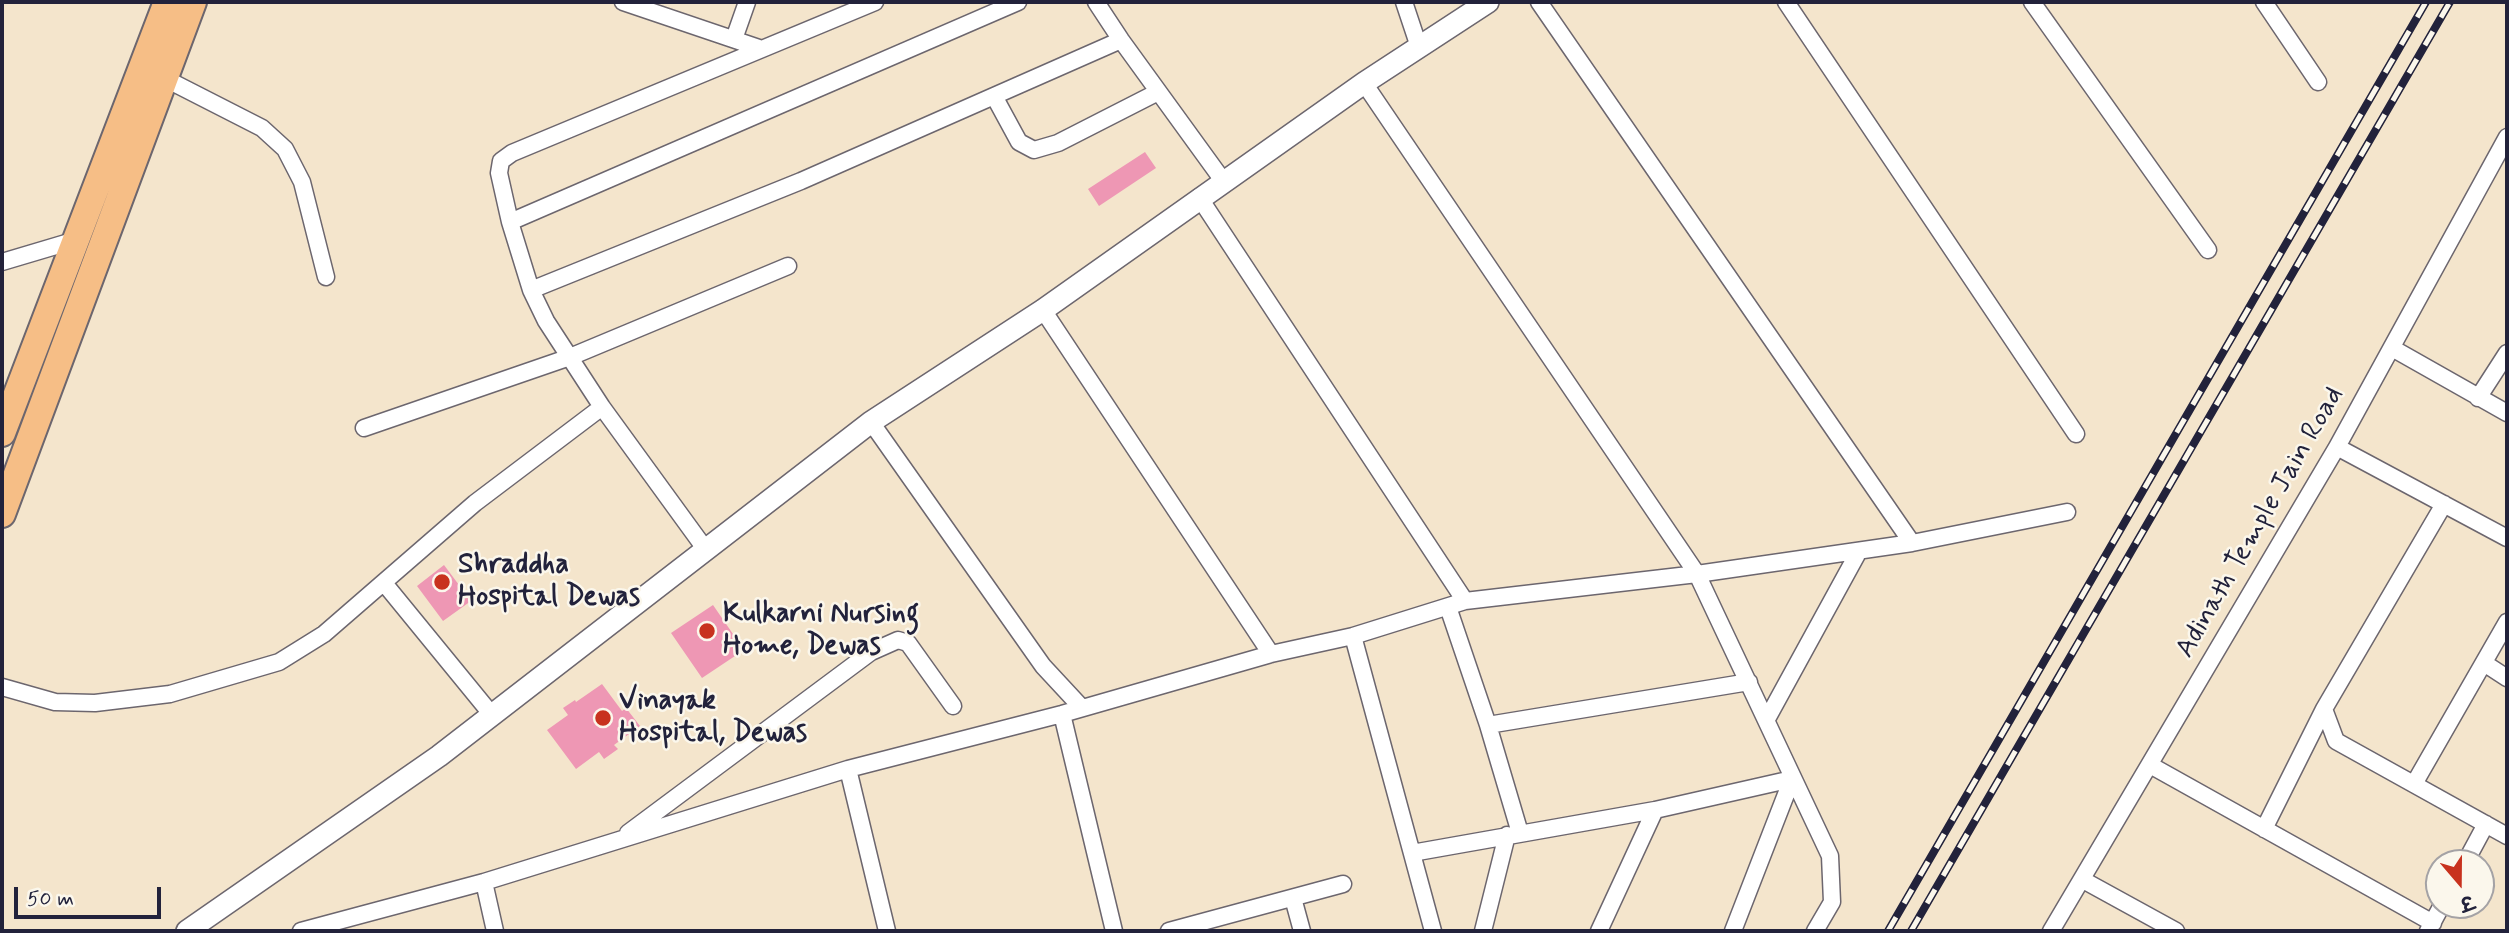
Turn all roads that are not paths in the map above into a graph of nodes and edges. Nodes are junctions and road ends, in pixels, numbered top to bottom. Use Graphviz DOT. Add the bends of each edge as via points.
graph roads {
  1 [pos="167,2"];
  2 [pos="193,2"];
  3 [pos="623,2"];
  4 [pos="747,2"];
  5 [pos="875,2"];
  6 [pos="1018,2"];
  7 [pos="1096,2"];
  8 [pos="1404,2"];
  9 [pos="1488,2"];
  10 [pos="1539,2"];
  11 [pos="1786,2"];
  12 [pos="2032,2"];
  13 [pos="2264,2"];
  14 [pos="734,39"];
  15 [pos="1121,40"];
  16 [pos="1419,47"];
  17 [pos="762,48"];
  18 [pos="164,78"];
  19 [pos="2318,82"];
  20 [pos="1364,83"];
  21 [pos="1158,92"];
  22 [pos="994,96"];
  23 [pos="2507,137"];
  24 [pos="1224,182"];
  25 [pos="1199,197"];
  26 [pos="510,222"];
  27 [pos="76,240"];
  28 [pos="2207,250"];
  29 [pos="2,262"];
  30 [pos="788,266"];
  31 [pos="326,277"];
  32 [pos="531,290"];
  33 [pos="1043,310"];
  34 [pos="2392,348"];
  35 [pos="2507,353"];
  36 [pos="569,357"];
  37 [pos="2478,398"];
  38 [pos="602,407"];
  39 [pos="2507,413"];
  40 [pos="871,422"];
  41 [pos="364,428"];
  42 [pos="2,433"];
  43 [pos="2076,434"];
  44 [pos="2337,447"];
  45 [pos="2444,505"];
  46 [pos="2067,512"];
  47 [pos="2,513"];
  48 [pos="2507,538"];
  49 [pos="1912,543"];
  50 [pos="706,550"];
  51 [pos="1859,551"];
  52 [pos="1697,574"];
  53 [pos="383,583"];
  54 [pos="1465,601"];
  55 [pos="1448,607"];
  56 [pos="2507,622"];
  57 [pos="1353,636"];
  58 [pos="1271,654"];
  59 [pos="2484,663"];
  60 [pos="2507,678"];
  61 [pos="1749,682"];
  62 [pos="2,687"];
  63 [pos="953,706"];
  64 [pos="1082,708"];
  65 [pos="2324,709"];
  66 [pos="1062,714"];
  67 [pos="492,715"];
  68 [pos="1767,719"];
  69 [pos="1488,725"];
  70 [pos="2150,765"];
  71 [pos="848,769"];
  72 [pos="1793,779"];
  73 [pos="2414,784"];
  74 [pos="1655,810"];
  75 [pos="2486,824"];
  76 [pos="2264,829"];
  77 [pos="1514,834"];
  78 [pos="2507,836"];
  79 [pos="619,840"];
  80 [pos="2473,849"];
  81 [pos="1412,853"];
  82 [pos="2082,880"];
  83 [pos="484,882"];
  84 [pos="1343,884"];
  85 [pos="1293,898"];
  86 [pos="2430,927"];
  87 [pos="187,931"];
  88 [pos="301,931"];
  89 [pos="495,931"];
  90 [pos="887,931"];
  91 [pos="1114,931"];
  92 [pos="1169,931"];
  93 [pos="1302,931"];
  94 [pos="1433,931"];
  95 [pos="1483,931"];
  96 [pos="1598,931"];
  97 [pos="1733,931"];
  98 [pos="1815,931"];
  99 [pos="2051,931"];
  100 [pos="2176,931"];
  1 -- 27 [label="main road"];
  2 -- 18 [label="main road"];
  3 -- 14 [label="street"];
  4 -- 14 [label="street"];
  5 -- 17 [label="street"];
  6 -- 26 [label="street"];
  7 -- 15 [label="street"];
  8 -- 16 [label="street"];
  9 -- 16 [label="street"];
  10 -- 49 [label="street"];
  11 -- 43 [label="street"];
  12 -- 28 [label="street"];
  13 -- 19 [label="street"];
  14 -- 17 [label="street"];
  15 -- 21 [label="street"];
  15 -- 22 [label="street"];
  16 -- 20 [label="street"];
  17 -- 26 [label="street" via="512,153 501,162 499,173"];
  18 -- 31 [label="street" via="262,128 285,149 302,182"];
  18 -- 47 [label="main road"];
  20 -- 24 [label="street"];
  20 -- 52 [label="street"];
  21 -- 22 [label="street" via="1058,143 1034,150 1019,142"];
  21 -- 24 [label="street"];
  22 -- 32 [label="street" via="801,181"];
  23 -- 34 [label="street, Adinath Temple Jain Road"];
  24 -- 25 [label="street"];
  25 -- 33 [label="street"];
  25 -- 54 [label="street"];
  26 -- 32 [label="street"];
  27 -- 29 [label="street"];
  27 -- 42 [label="main road"];
  30 -- 36 [label="street"];
  32 -- 36 [label="street"];
  33 -- 40 [label="street"];
  33 -- 58 [label="street"];
  34 -- 37 [label="street"];
  34 -- 44 [label="street, Adinath Temple Jain Road"];
  35 -- 37 [label="street"];
  36 -- 38 [label="street"];
  36 -- 41 [label="street"];
  37 -- 39 [label="street"];
  38 -- 50 [label="street"];
  38 -- 53 [label="street" via="475,503"];
  40 -- 50 [label="street"];
  40 -- 64 [label="street" via="1043,666"];
  44 -- 45 [label="street"];
  44 -- 70 [label="street, Adinath Temple Jain Road"];
  45 -- 48 [label="street"];
  45 -- 65 [label="street"];
  46 -- 49 [label="street"];
  49 -- 51 [label="street"];
  50 -- 67 [label="street"];
  51 -- 52 [label="street"];
  51 -- 68 [label="street"];
  52 -- 54 [label="street"];
  52 -- 61 [label="street"];
  53 -- 62 [label="street" via="324,634 279,662 170,694 95,704 55,702"];
  53 -- 67 [label="street"];
  54 -- 55 [label="street"];
  55 -- 57 [label="street"];
  55 -- 69 [label="street"];
  56 -- 59 [label="street"];
  57 -- 58 [label="street"];
  57 -- 81 [label="street"];
  58 -- 64 [label="street"];
  59 -- 60 [label="street"];
  59 -- 73 [label="street"];
  61 -- 68 [label="street"];
  61 -- 69 [label="street"];
  63 -- 79 [label="street" via="908,643 898,640 871,652"];
  64 -- 66 [label="street"];
  65 -- 73 [label="street" via="2336,741"];
  65 -- 76 [label="street"];
  66 -- 71 [label="street"];
  66 -- 91 [label="street"];
  67 -- 87 [label="street"];
  68 -- 72 [label="street"];
  69 -- 77 [label="street"];
  70 -- 76 [label="street"];
  70 -- 82 [label="street, Adinath Temple Jain Road"];
  71 -- 79 [label="street"];
  71 -- 90 [label="street"];
  72 -- 74 [label="street"];
  72 -- 97 [label="street"];
  72 -- 98 [label="street" via="1830,856 1832,902"];
  73 -- 75 [label="street"];
  74 -- 77 [label="street"];
  74 -- 96 [label="street"];
  75 -- 78 [label="street"];
  75 -- 80 [label="street"];
  76 -- 86 [label="street"];
  77 -- 81 [label="street"];
  77 -- 95 [label="street"];
  79 -- 83 [label="street"];
  81 -- 94 [label="street"];
  82 -- 99 [label="street, Adinath Temple Jain Road"];
  82 -- 100 [label="street"];
  83 -- 88 [label="street"];
  83 -- 89 [label="street"];
  84 -- 85 [label="street"];
  85 -- 92 [label="street"];
  85 -- 93 [label="street"];
}
